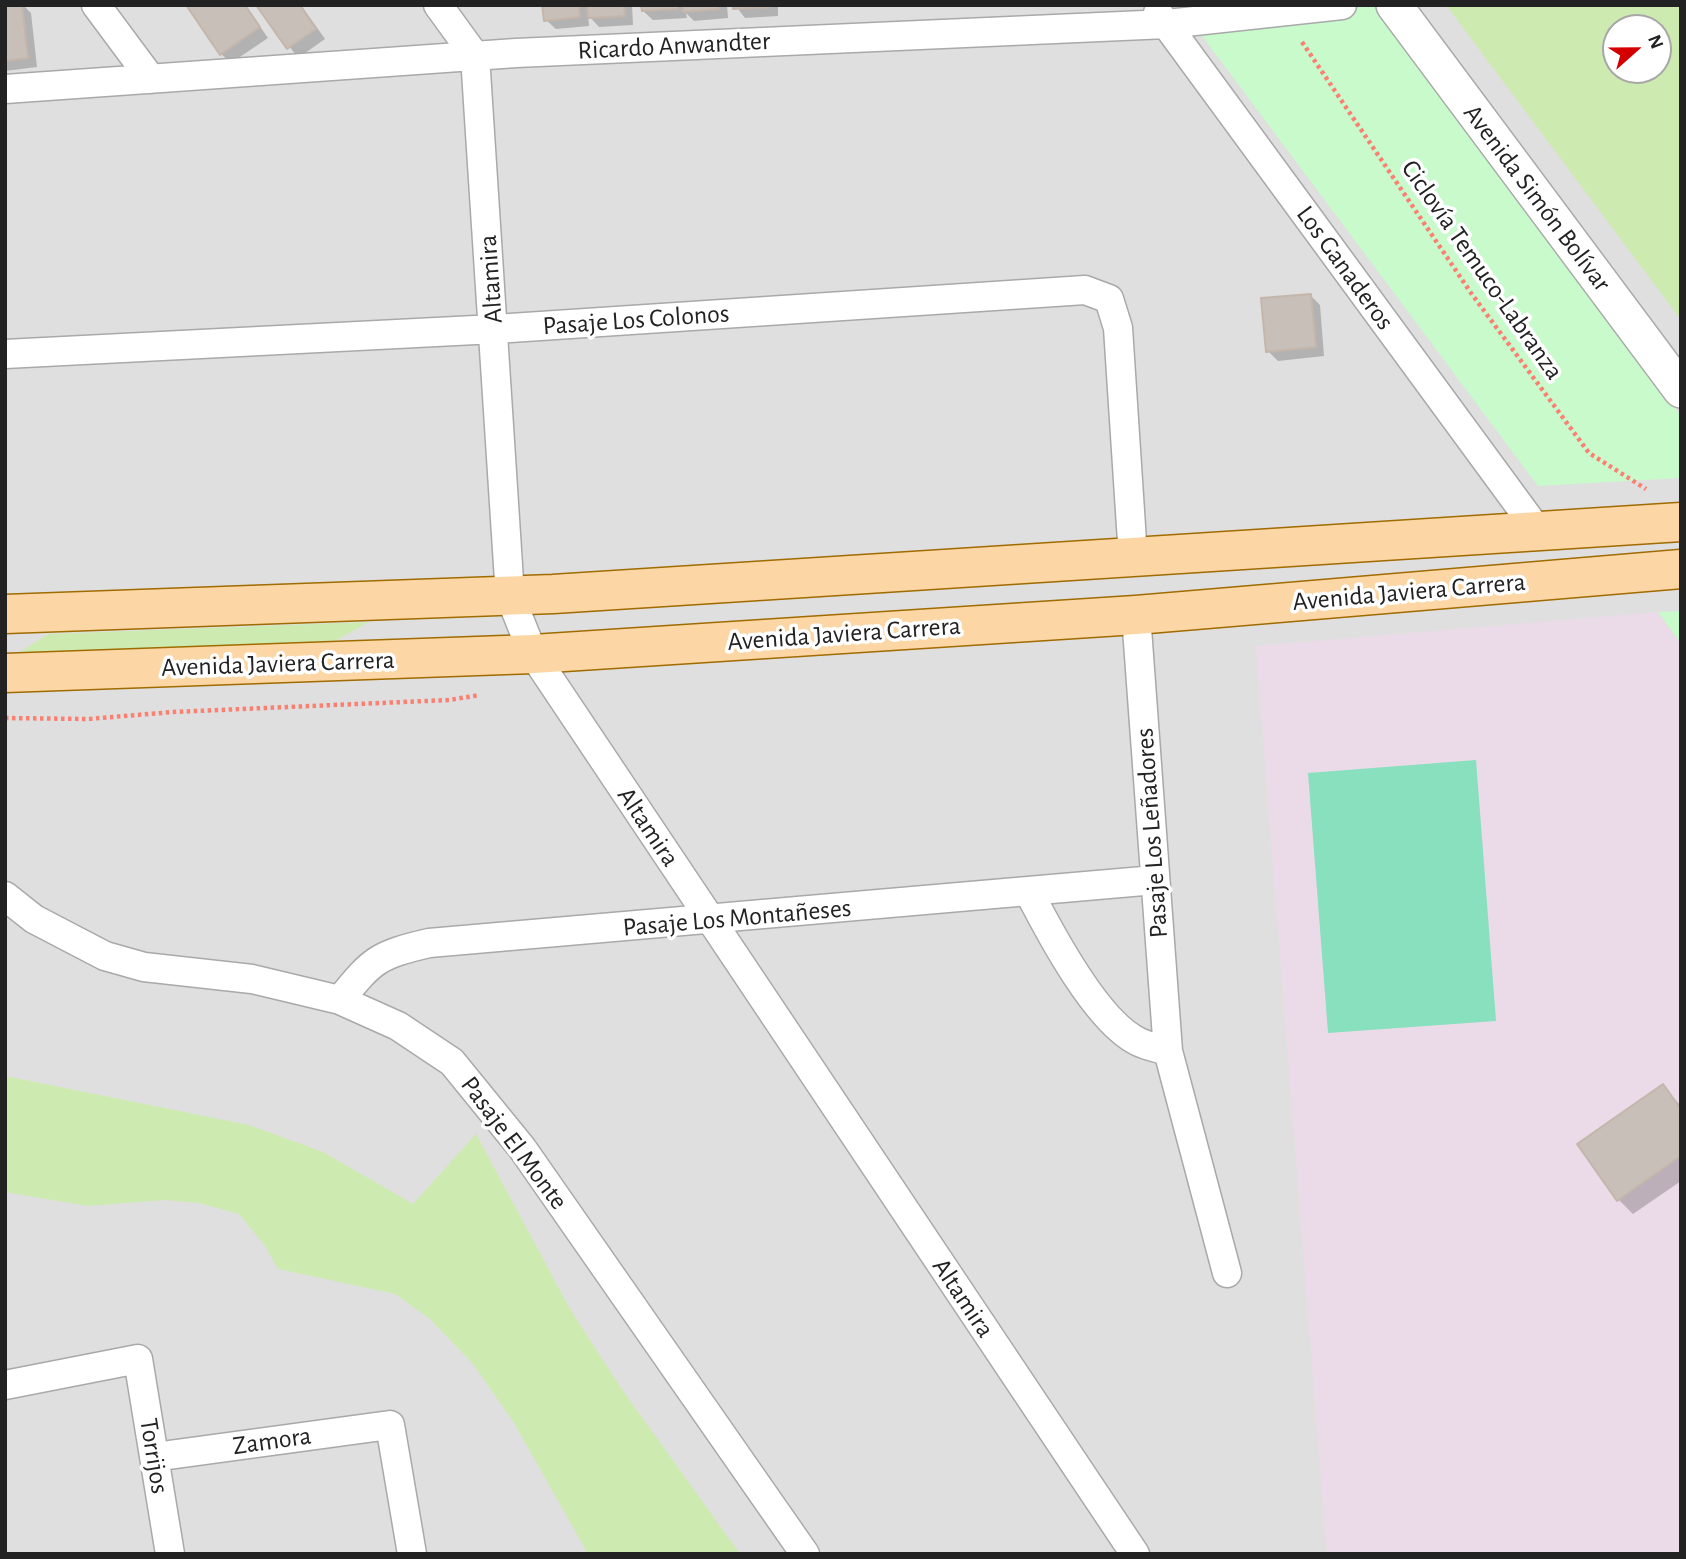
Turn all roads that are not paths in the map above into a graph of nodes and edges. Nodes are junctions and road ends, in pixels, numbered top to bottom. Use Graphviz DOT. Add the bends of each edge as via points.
graph roads {
  1 [pos="96,5"];
  2 [pos="438,5"];
  3 [pos="1342,5"];
  4 [pos="1394,5"];
  5 [pos="1159,14"];
  6 [pos="475,56"];
  7 [pos="151,79"];
  8 [pos="5,89"];
  9 [pos="495,329"];
  10 [pos="5,354"];
  11 [pos="1681,390"];
  12 [pos="1676,522"];
  13 [pos="1538,531"];
  14 [pos="1133,557"];
  15 [pos="1681,569"];
  16 [pos="1479,586"];
  17 [pos="510,596"];
  18 [pos="5,614"];
  19 [pos="1136,615"];
  20 [pos="533,654"];
  21 [pos="5,673"];
  22 [pos="1155,880"];
  23 [pos="1030,892"];
  24 [pos="5,896"];
  25 [pos="710,920"];
  26 [pos="340,1000"];
  27 [pos="1168,1051"];
  28 [pos="1227,1273"];
  29 [pos="5,1385"];
  30 [pos="154,1457"];
  31 [pos="170,1554"];
  32 [pos="412,1554"];
  33 [pos="805,1554"];
  34 [pos="1135,1554"];
  1 -- 7 [label="street"];
  2 -- 6 [label="street"];
  3 -- 5 [label="street, Ricardo Anwandter" via="1283,13"];
  4 -- 11 [label="street, Avenida Simón Bolívar"];
  5 -- 6 [label="street, Ricardo Anwandter"];
  5 -- 13 [label="street, Los Ganaderos"];
  6 -- 7 [label="street, Ricardo Anwandter"];
  6 -- 9 [label="street, Altamira"];
  7 -- 8 [label="street, Ricardo Anwandter"];
  9 -- 10 [label="street, Pasaje Los Colonos"];
  9 -- 14 [label="street, Pasaje Los Colonos" via="1085,290 1109,299 1118,328"];
  9 -- 17 [label="street, Altamira"];
  12 -- 13 [label="main road, Avenida Javiera Carrera"];
  13 -- 14 [label="main road, Avenida Javiera Carrera"];
  13 -- 16 [label="main road" via="1509,571"];
  14 -- 17 [label="main road, Avenida Javiera Carrera"];
  15 -- 16 [label="main road, Avenida Javiera Carrera"];
  16 -- 19 [label="main road, Avenida Javiera Carrera"];
  17 -- 18 [label="main road, Avenida Javiera Carrera"];
  17 -- 20 [label="street, Altamira"];
  19 -- 20 [label="main road, Avenida Javiera Carrera"];
  19 -- 22 [label="street, Pasaje Los Leñadores"];
  20 -- 21 [label="main road, Avenida Javiera Carrera"];
  20 -- 25 [label="street, Altamira"];
  22 -- 23 [label="street, Pasaje Los Montañeses"];
  22 -- 27 [label="street, Pasaje Los Leñadores"];
  23 -- 25 [label="street, Pasaje Los Montañeses"];
  23 -- 27 [label="street" via="1075,973 1113,1021 1137,1041"];
  24 -- 26 [label="street, Pasaje El Monte" via="34,919 105,956 144,967 252,979"];
  25 -- 26 [label="street, Pasaje Los Montañeses" via="429,943 369,963"];
  25 -- 34 [label="street, Altamira"];
  26 -- 33 [label="street, Pasaje El Monte" via="426,1043 474,1086"];
  27 -- 28 [label="street, Pasaje Los Leñadores"];
  29 -- 30 [label="street, Torrijos" via="138,1359"];
  30 -- 31 [label="street, Torrijos"];
  30 -- 32 [label="street, Zamora" via="390,1424"];
}
